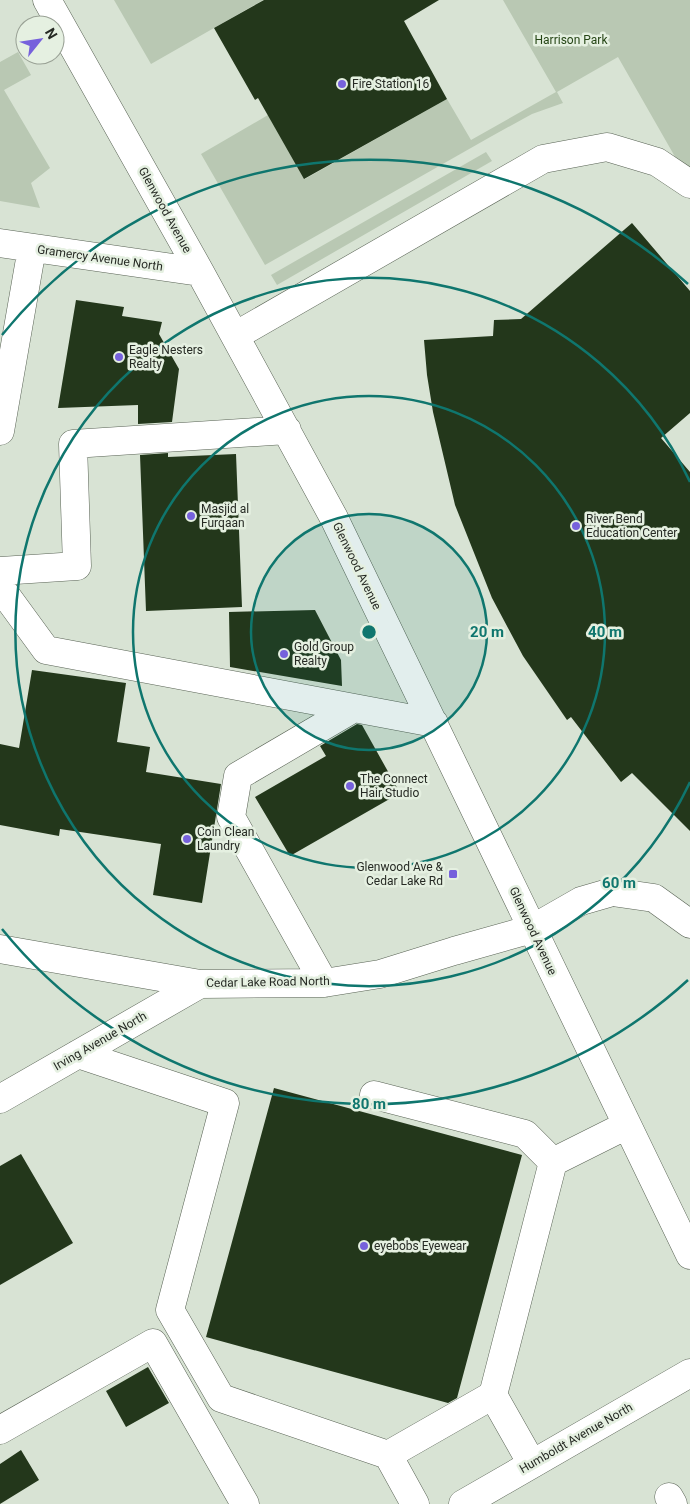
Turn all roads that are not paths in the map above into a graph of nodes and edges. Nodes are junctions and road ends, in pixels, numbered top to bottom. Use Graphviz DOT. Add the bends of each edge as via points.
graph roads {
  1 [pos="47,0"];
  2 [pos="690,184"];
  3 [pos="0,243"];
  4 [pos="32,248"];
  5 [pos="200,272"];
  6 [pos="235,336"];
  7 [pos="287,430"];
  8 [pos="0,431"];
  9 [pos="0,571"];
  10 [pos="0,587"];
  11 [pos="354,708"];
  12 [pos="434,723"];
  13 [pos="690,924"];
  14 [pos="532,929"];
  15 [pos="0,949"];
  16 [pos="324,983"];
  17 [pos="200,984"];
  18 [pos="78,1054"];
  19 [pos="374,1095"];
  20 [pos="0,1099"];
  21 [pos="627,1125"];
  22 [pos="553,1162"];
  23 [pos="690,1255"];
  24 [pos="690,1373"];
  25 [pos="493,1394"];
  26 [pos="0,1430"];
  27 [pos="388,1455"];
  28 [pos="532,1464"];
  29 [pos="245,1504"];
  30 [pos="415,1504"];
  31 [pos="463,1504"];
  1 -- 5 [label="street, Glenwood Avenue"];
  2 -- 6 [label="street" via="656,162 607,147 543,159"];
  3 -- 4 [label="street, Gramercy Avenue North"];
  4 -- 5 [label="street, Gramercy Avenue North"];
  4 -- 8 [label="street"];
  5 -- 6 [label="street, Glenwood Avenue"];
  6 -- 7 [label="street, Glenwood Avenue"];
  7 -- 9 [label="street" via="73,444 77,566"];
  7 -- 12 [label="street, Glenwood Avenue" via="334,518"];
  10 -- 11 [label="street" via="46,650"];
  11 -- 12 [label="street"];
  11 -- 16 [label="street" via="238,776 231,817"];
  12 -- 14 [label="street, Glenwood Avenue"];
  13 -- 14 [label="street, Cedar Lake Road North" via="654,898 612,892 581,901"];
  14 -- 16 [label="street, Cedar Lake Road North" via="380,974"];
  14 -- 21 [label="street, Glenwood Avenue"];
  15 -- 17 [label="street, Cedar Lake Road North"];
  16 -- 17 [label="street, Cedar Lake Road North"];
  17 -- 18 [label="street, Irving Avenue North"];
  18 -- 20 [label="street, Irving Avenue North"];
  18 -- 27 [label="street" via="226,1103 170,1310 221,1398"];
  19 -- 22 [label="street" via="525,1134"];
  21 -- 22 [label="street"];
  21 -- 23 [label="street, Glenwood Avenue"];
  22 -- 25 [label="street"];
  24 -- 28 [label="street, Humboldt Avenue North"];
  25 -- 27 [label="street"];
  25 -- 28 [label="street"];
  26 -- 29 [label="street" via="153,1343"];
  27 -- 30 [label="street"];
  28 -- 31 [label="street, Humboldt Avenue North"];
}
